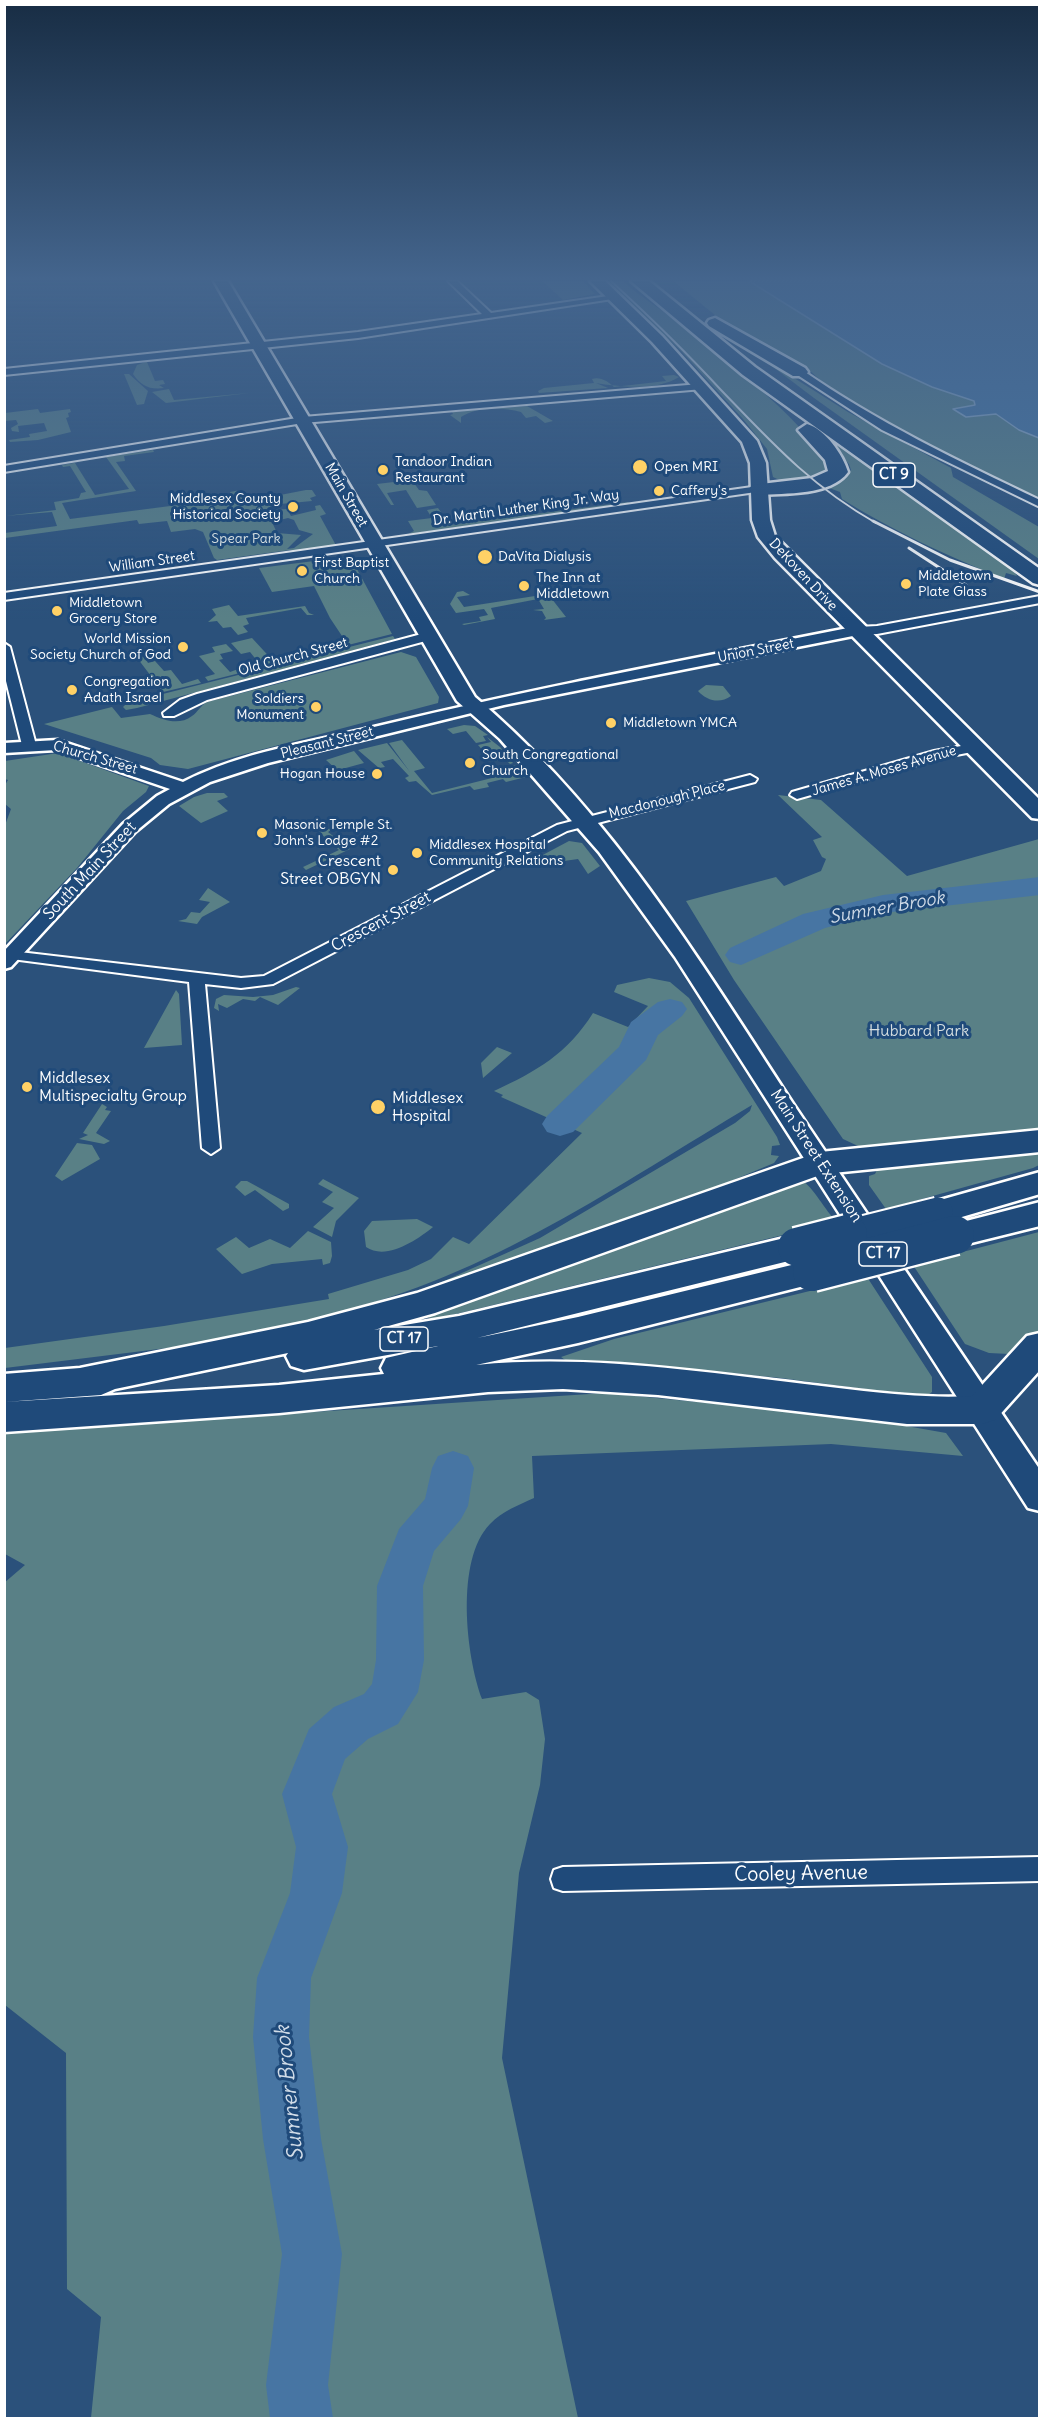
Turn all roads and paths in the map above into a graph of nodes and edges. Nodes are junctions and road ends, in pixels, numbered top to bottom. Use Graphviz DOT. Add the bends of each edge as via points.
graph roads {
  1 [pos="287,394"];
  2 [pos="615,394"];
  3 [pos="706,394"];
  4 [pos="772,394"];
  5 [pos="781,394"];
  6 [pos="796,394"];
  7 [pos="828,394"];
  8 [pos="303,420"];
  9 [pos="4,469"];
  10 [pos="759,494"];
  11 [pos="1040,504"];
  12 [pos="376,546"];
  13 [pos="1040,564"];
  14 [pos="1040,579"];
  15 [pos="4,597"];
  16 [pos="1040,599"];
  17 [pos="858,632"];
  18 [pos="429,636"];
  19 [pos="4,647"];
  20 [pos="474,706"];
  21 [pos="169,713"];
  22 [pos="29,745"];
  23 [pos="4,748"];
  24 [pos="972,748"];
  25 [pos="750,779"];
  26 [pos="183,788"];
  27 [pos="797,795"];
  28 [pos="1040,813"];
  29 [pos="584,821"];
  30 [pos="8,959"];
  31 [pos="197,978"];
  32 [pos="1040,1142"];
  33 [pos="211,1148"];
  34 [pos="820,1163"];
  35 [pos="1040,1183"];
  36 [pos="1040,1214"];
  37 [pos="946,1224"];
  38 [pos="1040,1346"];
  39 [pos="4,1388"];
  40 [pos="76,1398"];
  41 [pos="982,1410"];
  42 [pos="4,1417"];
  43 [pos="1040,1498"];
  44 [pos="1040,1869"];
  45 [pos="563,1879"];
  1 -- 8 [label="main road, Main Street"];
  2 -- 8 [label="street"];
  3 -- 10 [label="main road, DeKoven Drive" via="752,446 758,463"];
  4 -- 10 [label="highway" via="839,467 835,475 824,481"];
  5 -- 14 [label="highway, CT 9"];
  6 -- 13 [label="highway, CT 9"];
  7 -- 11 [label="street" via="963,468"];
  8 -- 9 [label="street"];
  8 -- 12 [label="main road, Main Street"];
  10 -- 12 [label="street, Dr. Martin Luther King Jr. Way" via="696,503 680,501"];
  10 -- 17 [label="main road, DeKoven Drive" via="761,520 771,542"];
  12 -- 15 [label="street, William Street"];
  12 -- 18 [label="main road, Main Street"];
  16 -- 17 [label="street, Union Street"];
  17 -- 20 [label="street, Union Street"];
  17 -- 24 [label="main road, DeKoven Drive"];
  18 -- 20 [label="main road, Main Street"];
  18 -- 21 [label="street, Old Church Street" via="202,697"];
  19 -- 22 [label="street"];
  20 -- 26 [label="street, Pleasant Street" via="256,761"];
  20 -- 29 [label="main road" via="507,735"];
  22 -- 23 [label="street, Church Street"];
  22 -- 26 [label="street, Church Street" via="69,748"];
  24 -- 27 [label="street, James A. Moses Avenue"];
  24 -- 28 [label="main road, DeKoven Drive"];
  25 -- 29 [label="street, Macdonough Place"];
  26 -- 30 [label="street, South Main Street" via="129,828"];
  29 -- 31 [label="street, Crescent Street" via="549,833 273,979 248,983"];
  29 -- 34 [label="main road, Main Street Extension" via="686,955"];
  30 -- 31 [label="street, Crescent Street"];
  31 -- 33 [label="street"];
  32 -- 34 [label="highway"];
  34 -- 40 [label="highway" via="423,1304"];
  34 -- 41 [label="main road, Main Street Extension"];
  35 -- 37 [label="highway, CT 17"];
  36 -- 37 [label="highway, CT 17"];
  37 -- 40 [label="highway, CT 17, bridge" via="804,1259 466,1356 220,1397"];
  38 -- 41 [label="highway"];
  39 -- 40 [label="highway, CT 17"];
  40 -- 41 [label="highway" via="337,1395 488,1378 563,1375 658,1381 907,1410"];
  40 -- 42 [label="highway, CT 17"];
  41 -- 43 [label="main road, Main Street Extension"];
  44 -- 45 [label="street, Cooley Avenue"];
}
